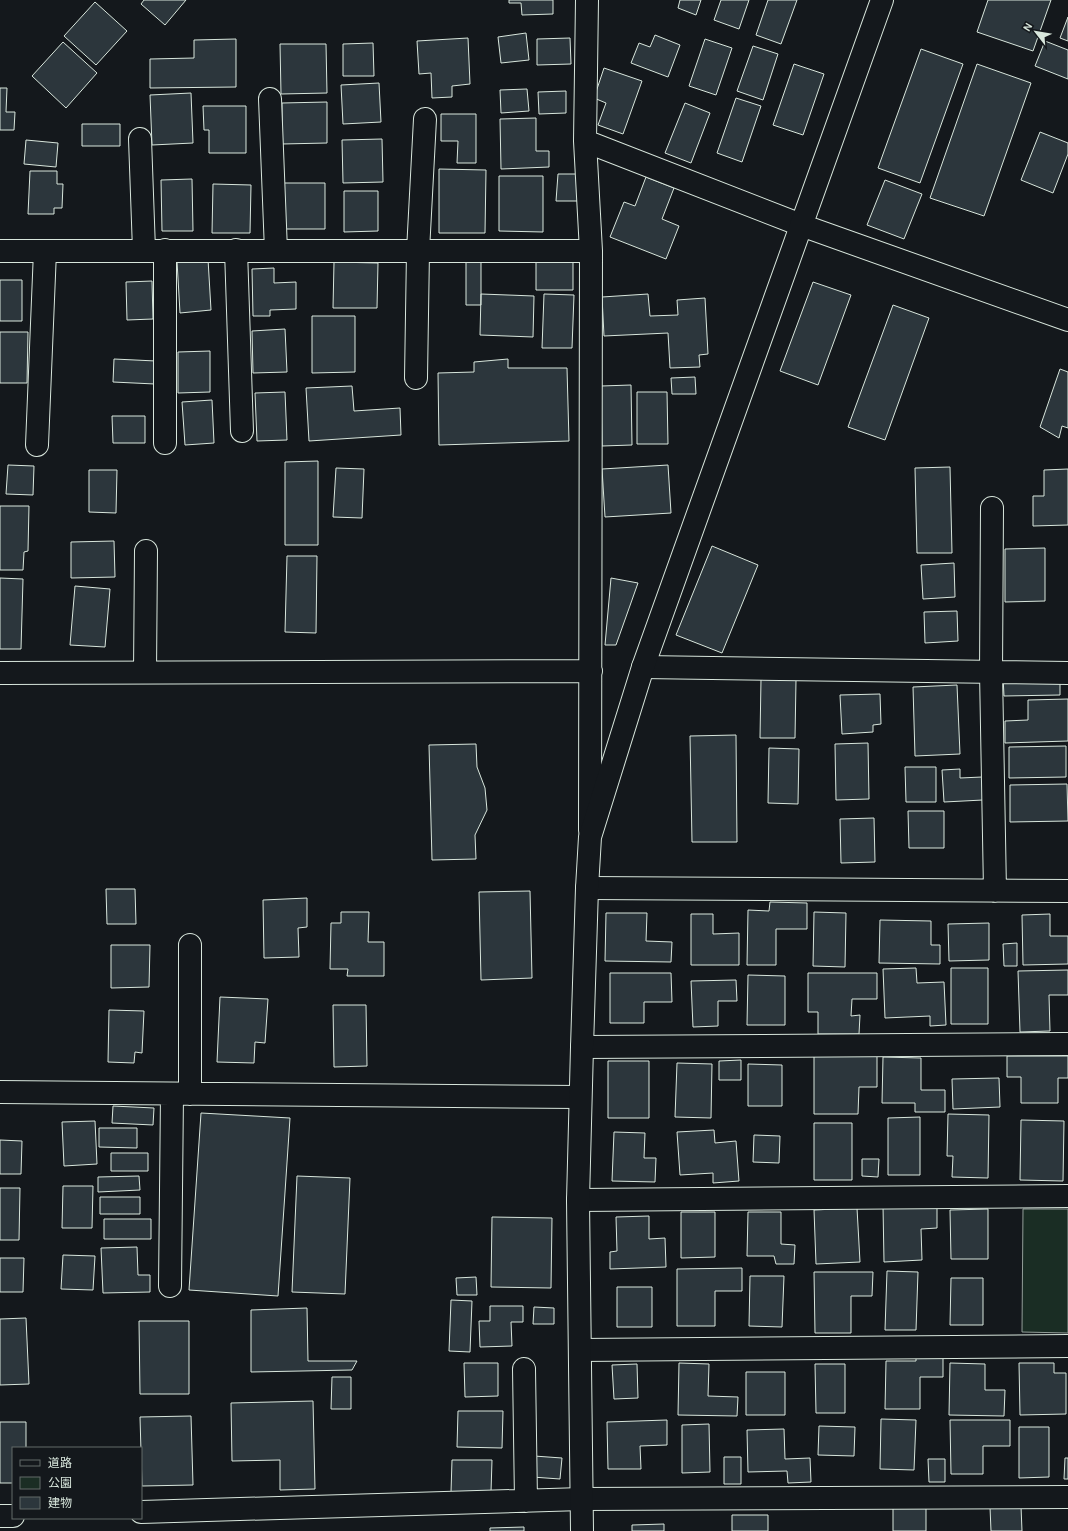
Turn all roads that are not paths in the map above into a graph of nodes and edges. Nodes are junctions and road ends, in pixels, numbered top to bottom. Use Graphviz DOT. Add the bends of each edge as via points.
graph roads {
  1 [pos="587,0"];
  2 [pos="882,0"];
  3 [pos="270,99"];
  4 [pos="425,119"];
  5 [pos="140,139"];
  6 [pos="585,141"];
  7 [pos="801,226"];
  8 [pos="154,250"];
  9 [pos="236,250"];
  10 [pos="276,250"];
  11 [pos="0,251"];
  12 [pos="45,251"];
  13 [pos="418,251"];
  14 [pos="591,251"];
  15 [pos="1068,320"];
  16 [pos="416,378"];
  17 [pos="242,431"];
  18 [pos="165,443"];
  19 [pos="37,445"];
  20 [pos="992,508"];
  21 [pos="146,551"];
  22 [pos="643,667"];
  23 [pos="591,671"];
  24 [pos="145,672"];
  25 [pos="991,672"];
  26 [pos="0,673"];
  27 [pos="1068,673"];
  28 [pos="590,837"];
  29 [pos="587,888"];
  30 [pos="995,891"];
  31 [pos="1068,891"];
  32 [pos="190,945"];
  33 [pos="1068,1044"];
  34 [pos="582,1047"];
  35 [pos="0,1092"];
  36 [pos="181,1094"];
  37 [pos="580,1097"];
  38 [pos="1068,1196"];
  39 [pos="578,1200"];
  40 [pos="170,1286"];
  41 [pos="1068,1346"];
  42 [pos="580,1350"];
  43 [pos="524,1369"];
  44 [pos="1068,1497"];
  45 [pos="582,1499"];
  46 [pos="526,1501"];
  47 [pos="142,1512"];
  48 [pos="0,1516"];
  49 [pos="12,1516"];
  50 [pos="582,1531"];
  1 -- 6 [label="street"];
  2 -- 7 [label="street"];
  3 -- 10 [label="street"];
  4 -- 13 [label="street"];
  5 -- 8 [label="street"];
  6 -- 7 [label="street"];
  6 -- 14 [label="street"];
  7 -- 15 [label="street"];
  7 -- 22 [label="street"];
  8 -- 9 [label="street"];
  8 -- 12 [label="street"];
  8 -- 18 [label="street"];
  9 -- 10 [label="street"];
  9 -- 17 [label="street"];
  10 -- 13 [label="street"];
  11 -- 12 [label="street"];
  12 -- 19 [label="street"];
  13 -- 14 [label="street"];
  13 -- 16 [label="street"];
  14 -- 23 [label="street"];
  20 -- 25 [label="street"];
  21 -- 24 [label="street"];
  22 -- 25 [label="street"];
  22 -- 28 [label="street"];
  23 -- 24 [label="street"];
  23 -- 28 [label="street"];
  24 -- 26 [label="street"];
  25 -- 27 [label="street"];
  25 -- 30 [label="street"];
  28 -- 29 [label="street"];
  29 -- 30 [label="street"];
  29 -- 34 [label="street"];
  30 -- 31 [label="street"];
  32 -- 36 [label="street"];
  33 -- 34 [label="street"];
  34 -- 37 [label="street"];
  35 -- 36 [label="street"];
  36 -- 37 [label="street"];
  36 -- 40 [label="street"];
  37 -- 39 [label="street"];
  38 -- 39 [label="street"];
  39 -- 42 [label="street"];
  41 -- 42 [label="street"];
  42 -- 45 [label="street"];
  43 -- 46 [label="street"];
  44 -- 45 [label="street"];
  45 -- 46 [label="street"];
  45 -- 50 [label="street"];
  46 -- 47 [label="street"];
  48 -- 49 [label="street"];
}
